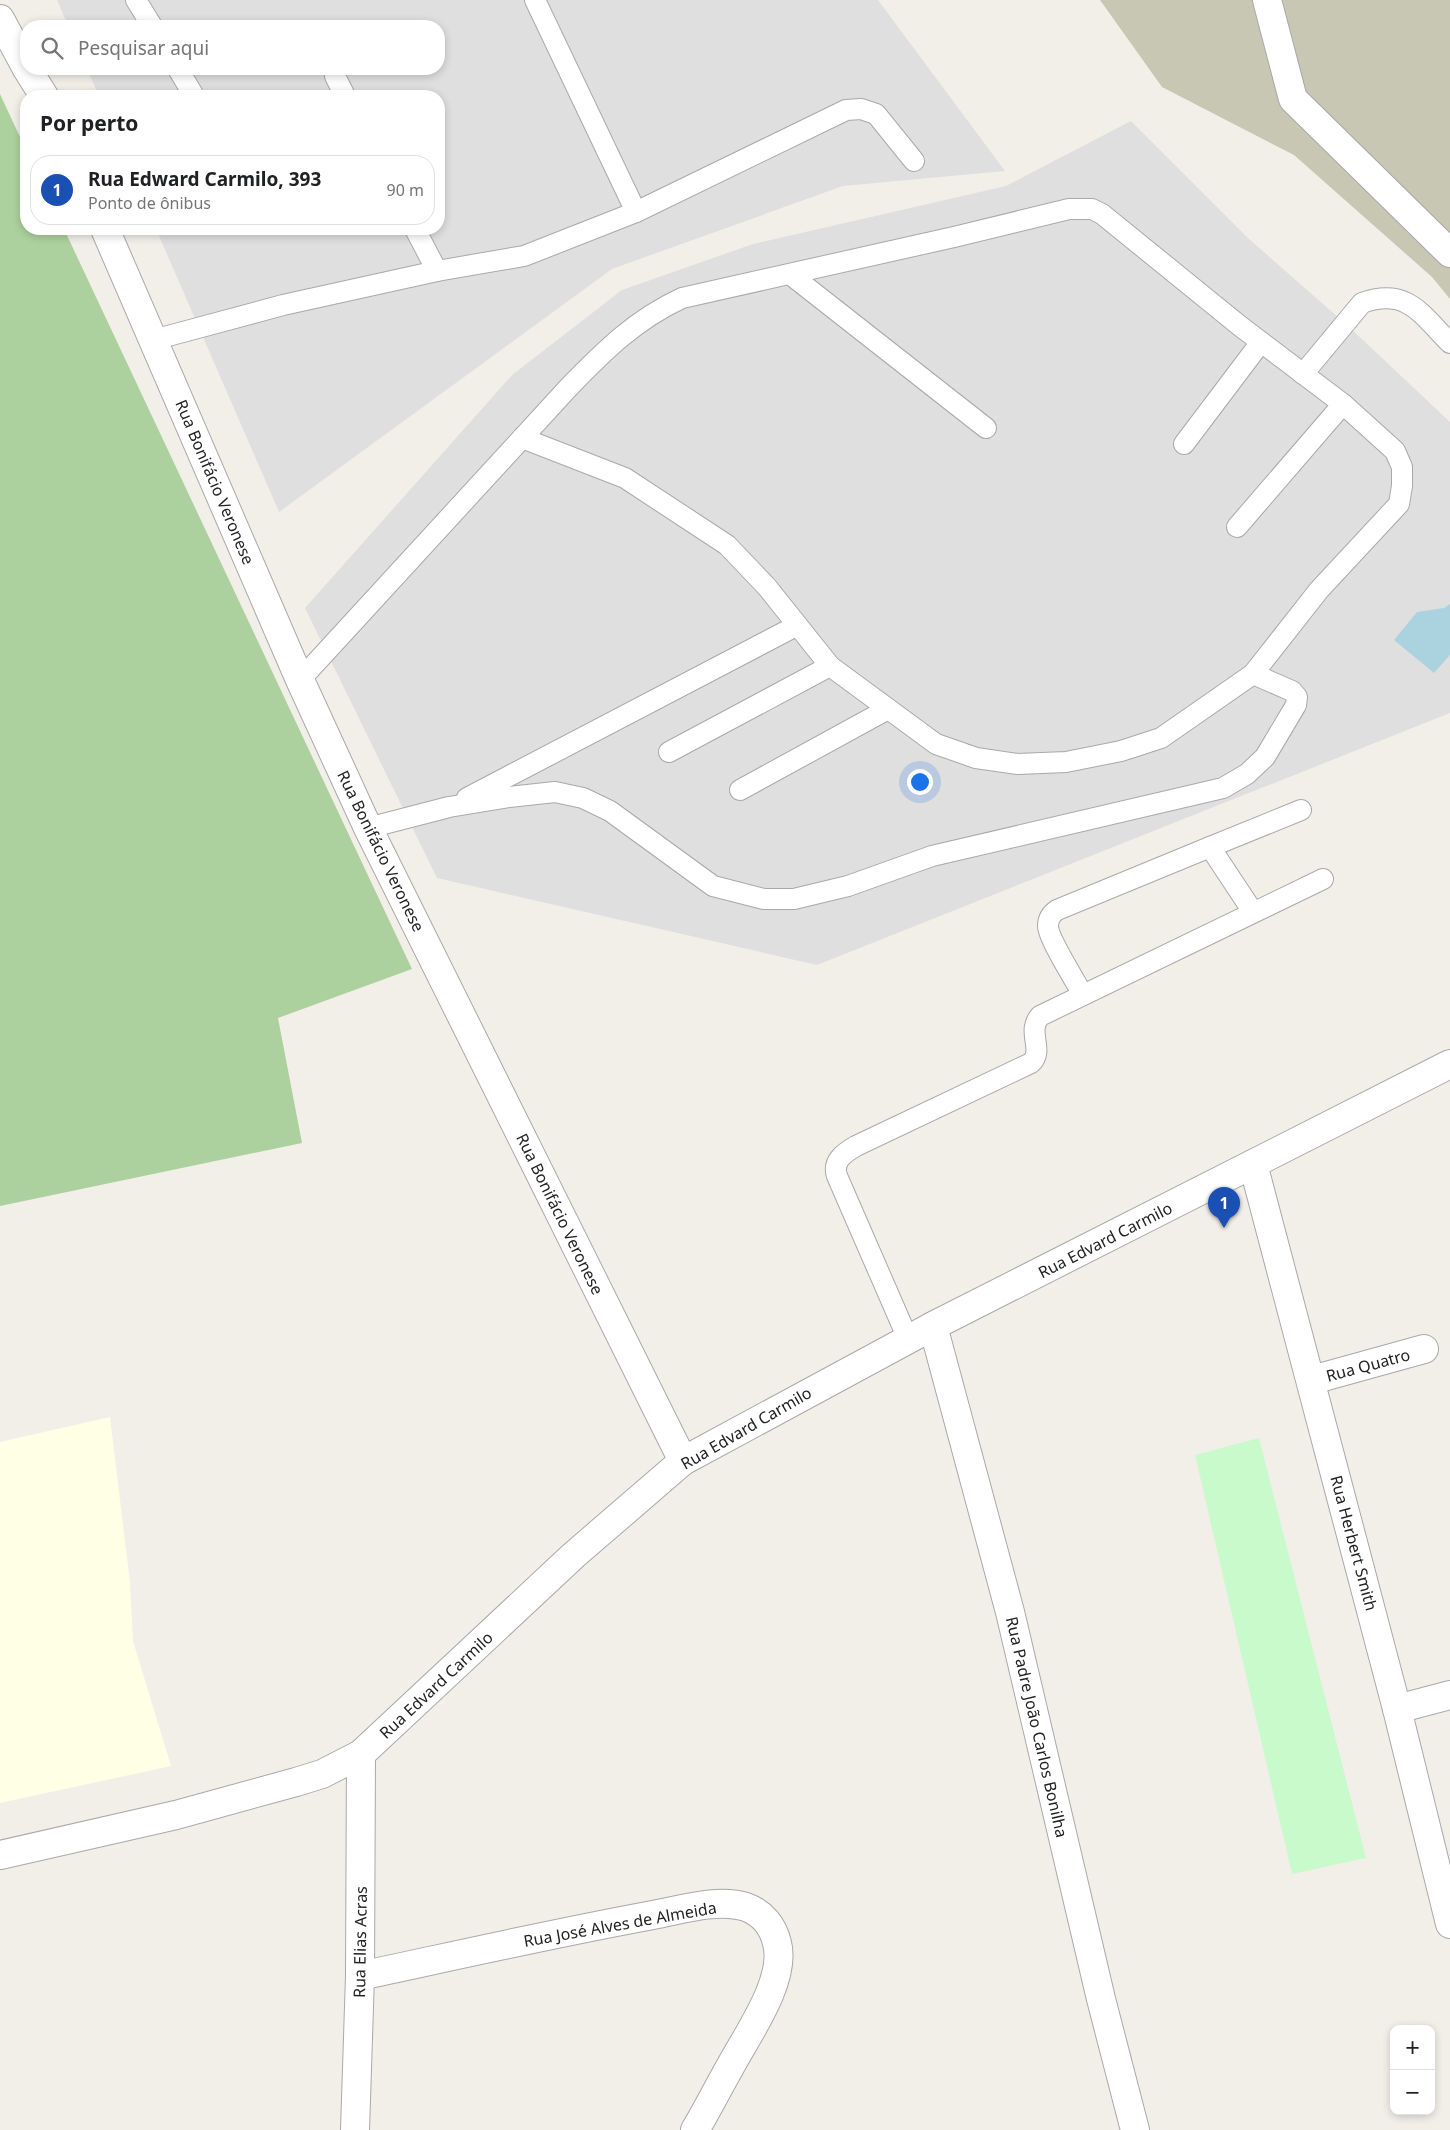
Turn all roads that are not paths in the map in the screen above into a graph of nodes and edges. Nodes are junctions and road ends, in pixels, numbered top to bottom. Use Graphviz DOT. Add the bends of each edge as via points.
graph roads {
  1 [pos="136,0"];
  2 [pos="535,0"];
  3 [pos="1267,0"];
  4 [pos="0,19"];
  5 [pos="148,20"];
  6 [pos="20,55"];
  7 [pos="31,75"];
  8 [pos="182,75"];
  9 [pos="335,76"];
  10 [pos="40,90"];
  11 [pos="190,90"];
  12 [pos="342,90"];
  13 [pos="914,161"];
  14 [pos="636,212"];
  15 [pos="107,235"];
  16 [pos="418,235"];
  17 [pos="1450,254"];
  18 [pos="437,271"];
  19 [pos="791,275"];
  20 [pos="153,340"];
  21 [pos="1261,342"];
  22 [pos="1450,343"];
  23 [pos="1303,374"];
  24 [pos="1343,404"];
  25 [pos="986,428"];
  26 [pos="522,438"];
  27 [pos="1184,444"];
  28 [pos="1237,527"];
  29 [pos="796,626"];
  30 [pos="830,666"];
  31 [pos="1253,674"];
  32 [pos="300,680"];
  33 [pos="888,709"];
  34 [pos="669,752"];
  35 [pos="740,790"];
  36 [pos="449,807"];
  37 [pos="1301,810"];
  38 [pos="368,828"];
  39 [pos="1210,847"];
  40 [pos="1323,879"];
  41 [pos="1253,912"];
  42 [pos="1083,995"];
  43 [pos="1450,1064"];
  44 [pos="1253,1164"];
  45 [pos="933,1326"];
  46 [pos="908,1339"];
  47 [pos="1424,1350"];
  48 [pos="1312,1380"];
  49 [pos="683,1461"];
  50 [pos="1450,1695"];
  51 [pos="1397,1709"];
  52 [pos="361,1754"];
  53 [pos="0,1855"];
  54 [pos="1450,1924"];
  55 [pos="360,1976"];
  56 [pos="355,2130"];
  57 [pos="695,2130"];
  58 [pos="1135,2130"];
  1 -- 5 [label="lane"];
  2 -- 14 [label="lane"];
  3 -- 17 [label="street" via="1293,100"];
  4 -- 6 [label="street"];
  7 -- 10 [label="street"];
  8 -- 11 [label="lane"];
  9 -- 12 [label="lane"];
  13 -- 14 [label="lane" via="876,114 854,108"];
  14 -- 18 [label="lane" via="524,256"];
  15 -- 20 [label="street, Rua Bonifácio Veronese"];
  16 -- 18 [label="lane"];
  18 -- 20 [label="lane" via="283,305"];
  19 -- 21 [label="lane" via="1063,211 1092,209"];
  19 -- 25 [label="lane"];
  19 -- 26 [label="lane" via="682,298 658,309 610,345"];
  20 -- 32 [label="street, Rua Bonifácio Veronese"];
  21 -- 23 [label="lane"];
  21 -- 27 [label="lane"];
  22 -- 23 [label="lane" via="1415,308 1402,300 1374,298 1362,303"];
  23 -- 24 [label="lane"];
  24 -- 28 [label="lane"];
  24 -- 31 [label="lane" via="1395,451 1402,467 1399,504 1319,590"];
  26 -- 29 [label="lane" via="626,478 727,545 767,587"];
  26 -- 32 [label="lane"];
  29 -- 30 [label="lane"];
  29 -- 36 [label="lane"];
  30 -- 33 [label="lane"];
  30 -- 34 [label="lane"];
  31 -- 33 [label="lane" via="1161,738 1121,751 1066,762 1018,764 976,758 936,744"];
  31 -- 36 [label="lane" via="1292,691 1296,705 1265,757 1247,774 1223,788 932,856 848,886 794,899 764,899 713,886 610,811 583,798 555,792"];
  32 -- 38 [label="street, Rua Bonifácio Veronese"];
  33 -- 35 [label="lane"];
  36 -- 38 [label="lane"];
  37 -- 39 [label="lane"];
  38 -- 49 [label="street, Rua Bonifácio Veronese"];
  39 -- 41 [label="lane"];
  39 -- 42 [label="lane" via="1052,913 1049,931"];
  40 -- 41 [label="lane"];
  41 -- 42 [label="lane"];
  42 -- 46 [label="lane" via="1036,1020 1033,1031 1036,1056 1030,1063 856,1146 836,1163 837,1176"];
  43 -- 44 [label="street, Rua Edvard Carmilo"];
  44 -- 45 [label="street, Rua Edvard Carmilo"];
  44 -- 48 [label="street, Rua Herbert Smith"];
  45 -- 46 [label="street, Rua Edvard Carmilo"];
  45 -- 58 [label="street, Rua Padre João Carlos Bonilha" via="1010,1612"];
  46 -- 49 [label="street, Rua Edvard Carmilo"];
  47 -- 48 [label="street, Rua Quatro"];
  48 -- 51 [label="street, Rua Herbert Smith"];
  49 -- 52 [label="street, Rua Edvard Carmilo" via="574,1555"];
  50 -- 51 [label="street"];
  51 -- 54 [label="street, Rua Herbert Smith"];
  52 -- 53 [label="street, Rua Edvard Carmilo" via="322,1774 296,1782 176,1815"];
  52 -- 55 [label="street, Rua Elias Acras"];
  55 -- 56 [label="street, Rua Elias Acras"];
  55 -- 57 [label="street, Rua José Alves de Almeida" via="624,1920 722,1904 746,1907 764,1917 772,1929 778,1943 779,1960 762,2008"];
}
